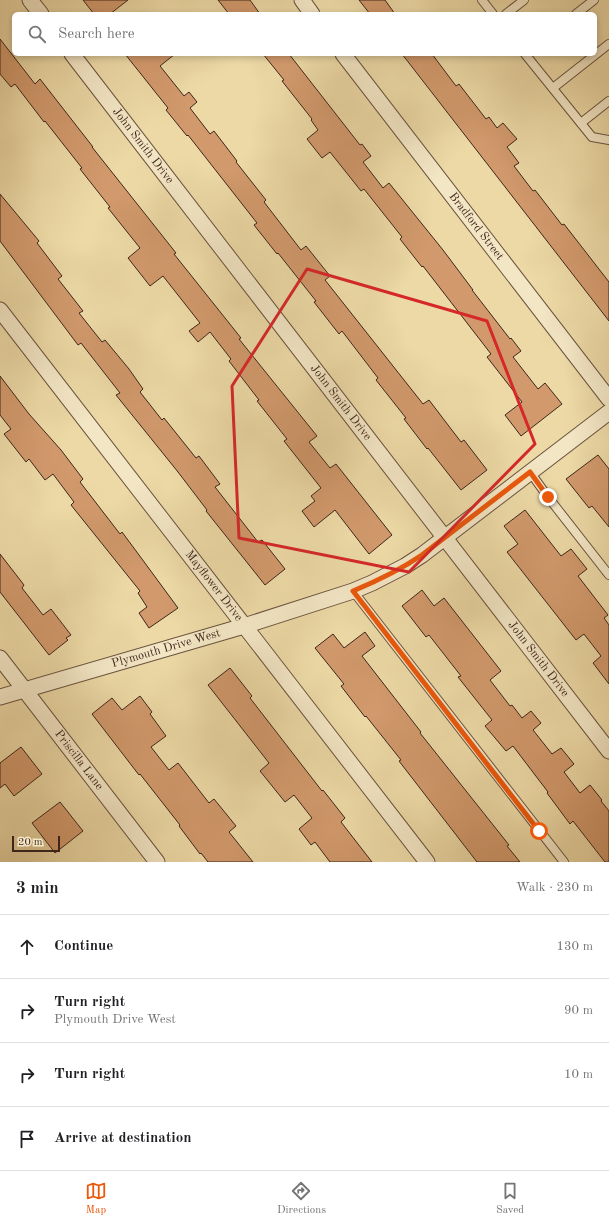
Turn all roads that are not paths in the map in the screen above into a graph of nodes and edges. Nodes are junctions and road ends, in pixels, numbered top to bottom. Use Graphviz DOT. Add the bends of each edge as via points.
graph roads {
  1 [pos="30,0"];
  2 [pos="302,0"];
  3 [pos="482,0"];
  4 [pos="524,0"];
  5 [pos="594,0"];
  6 [pos="39,12"];
  7 [pos="311,12"];
  8 [pos="491,12"];
  9 [pos="509,12"];
  10 [pos="579,12"];
  11 [pos="609,44"];
  12 [pos="597,53"];
  13 [pos="74,56"];
  14 [pos="345,56"];
  15 [pos="528,56"];
  16 [pos="594,56"];
  17 [pos="553,88"];
  18 [pos="609,101"];
  19 [pos="581,123"];
  20 [pos="609,140"];
  21 [pos="0,310"];
  22 [pos="609,399"];
  23 [pos="609,412"];
  24 [pos="530,472"];
  25 [pos="445,538"];
  26 [pos="609,575"];
  27 [pos="353,591"];
  28 [pos="244,626"];
  29 [pos="0,658"];
  30 [pos="25,690"];
  31 [pos="0,697"];
  32 [pos="609,751"];
  33 [pos="157,862"];
  34 [pos="427,862"];
  35 [pos="564,862"];
  1 -- 6 [label="street"];
  2 -- 7 [label="street"];
  3 -- 8 [label="lane"];
  4 -- 9 [label="lane"];
  5 -- 10 [label="lane"];
  11 -- 12 [label="lane"];
  13 -- 25 [label="street, John Smith Drive"];
  14 -- 22 [label="street, Bradford Street"];
  15 -- 17 [label="lane"];
  16 -- 17 [label="lane"];
  17 -- 19 [label="lane"];
  18 -- 19 [label="lane"];
  19 -- 20 [label="lane" via="592,137"];
  21 -- 28 [label="street, Mayflower Drive"];
  23 -- 24 [label="street, Plymouth Drive West"];
  24 -- 25 [label="street, Plymouth Drive West"];
  24 -- 26 [label="lane"];
  25 -- 27 [label="street, Plymouth Drive West" via="406,566"];
  25 -- 32 [label="street, John Smith Drive"];
  27 -- 28 [label="street, Plymouth Drive West"];
  27 -- 35 [label="lane"];
  28 -- 30 [label="street, Plymouth Drive West"];
  28 -- 34 [label="street, Mayflower Drive"];
  29 -- 30 [label="street, Priscilla Lane"];
  30 -- 31 [label="street, Plymouth Drive West"];
  30 -- 33 [label="street, Priscilla Lane"];
}
